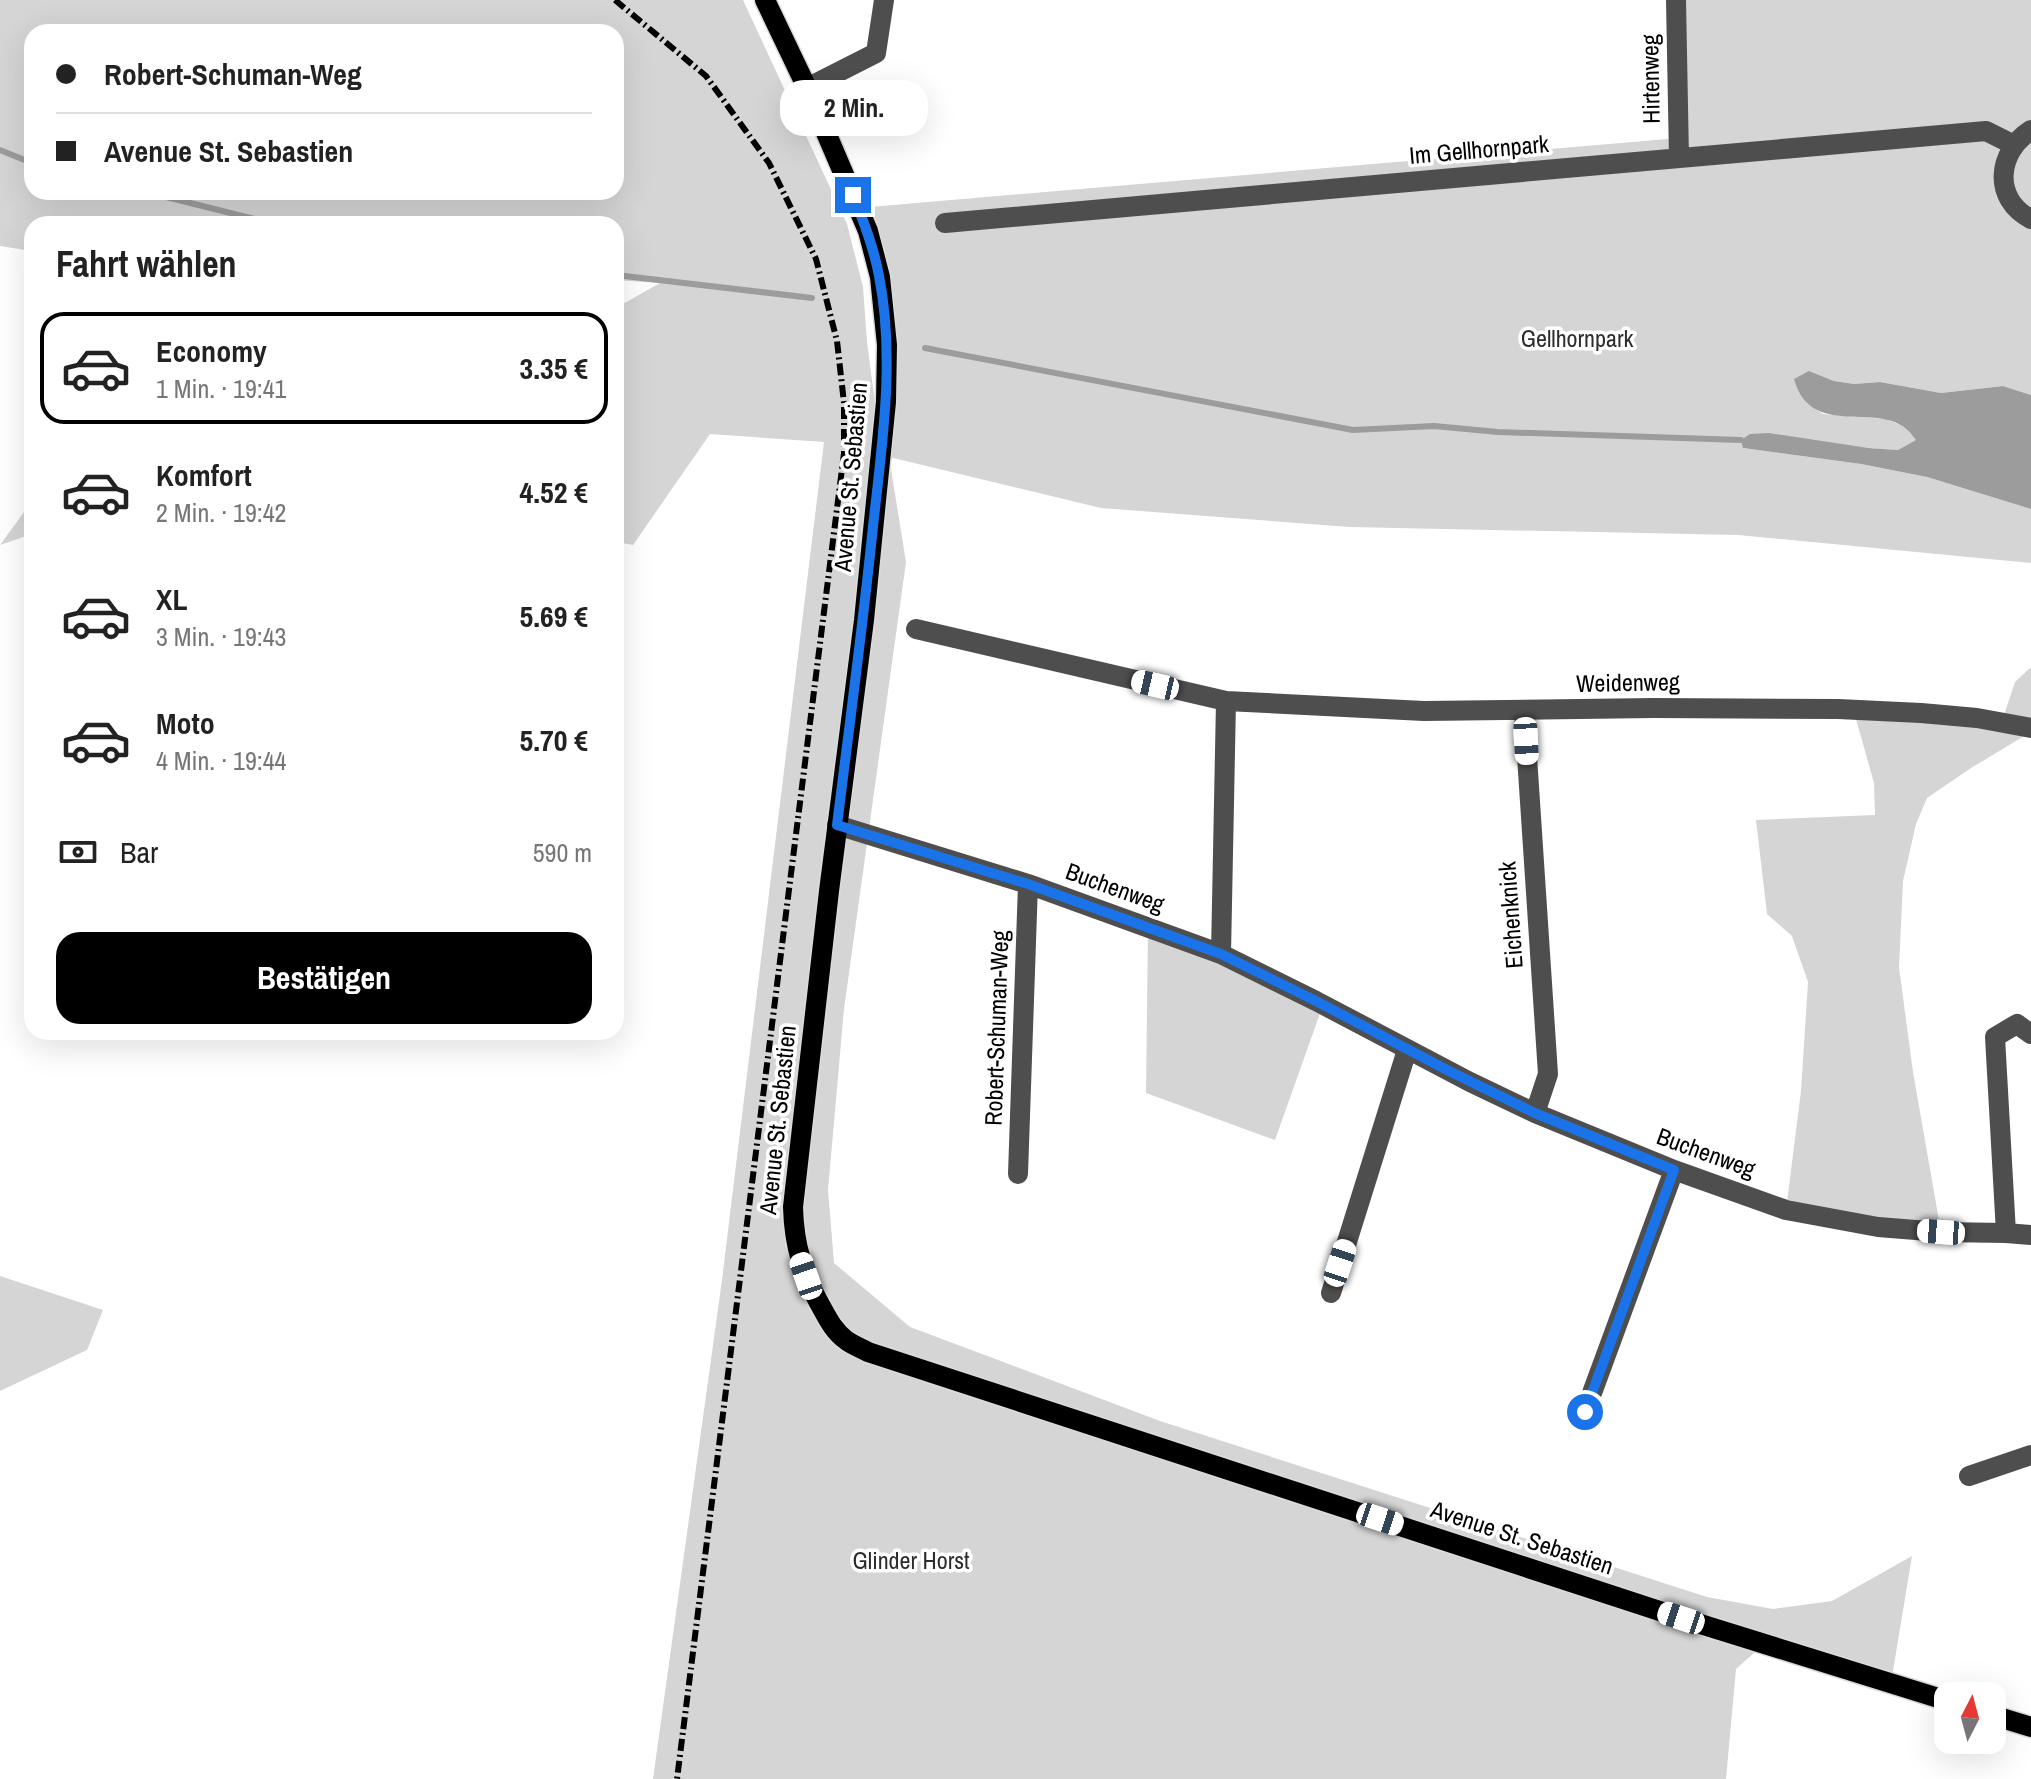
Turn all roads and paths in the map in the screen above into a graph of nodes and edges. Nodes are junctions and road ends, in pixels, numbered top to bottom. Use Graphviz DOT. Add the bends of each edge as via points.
graph roads {
  1 [pos="765,0"];
  2 [pos="884,0"];
  3 [pos="1676,0"];
  4 [pos="807,88"];
  5 [pos="2031,130"];
  6 [pos="2014,145"];
  7 [pos="1679,158"];
  8 [pos="2031,219"];
  9 [pos="945,223"];
  10 [pos="916,629"];
  11 [pos="1226,701"];
  12 [pos="1524,711"];
  13 [pos="2031,728"];
  14 [pos="837,825"];
  15 [pos="1028,884"];
  16 [pos="1221,954"];
  17 [pos="2031,1034"];
  18 [pos="1407,1050"];
  19 [pos="1535,1113"];
  20 [pos="1674,1170"];
  21 [pos="1018,1174"];
  22 [pos="2006,1233"];
  23 [pos="2031,1235"];
  24 [pos="1331,1293"];
  25 [pos="1585,1412"];
  26 [pos="2031,1455"];
  27 [pos="1969,1476"];
  28 [pos="1934,1697"];
  29 [pos="2006,1719"];
  30 [pos="2031,1727"];
  1 -- 4 [label="main road, Avenue St. Sebastien"];
  2 -- 4 [label="street" via="876,53"];
  3 -- 7 [label="street, Hirtenweg"];
  4 -- 14 [label="main road, Avenue St. Sebastien" via="868,231 880,277 887,345 864,620"];
  5 -- 6 [label="street"];
  6 -- 7 [label="street, Im Gellhornpark" via="1986,131"];
  6 -- 8 [label="street" via="2004,168 2004,185 2011,201"];
  7 -- 9 [label="street, Im Gellhornpark"];
  10 -- 11 [label="street, Weidenweg"];
  11 -- 12 [label="street, Weidenweg"];
  11 -- 16 [label="street"];
  12 -- 13 [label="street, Weidenweg" via="1838,709 1977,718"];
  12 -- 19 [label="street, Eichenknick" via="1548,1074"];
  14 -- 15 [label="street, Buchenweg"];
  14 -- 28 [label="main road, Avenue St. Sebastien" via="793,1207 806,1276 845,1339 868,1352"];
  15 -- 16 [label="street, Buchenweg"];
  15 -- 21 [label="street, Robert-Schuman-Weg"];
  16 -- 18 [label="street, Buchenweg"];
  17 -- 22 [label="street" via="2017,1024 1995,1037"];
  18 -- 19 [label="street, Buchenweg"];
  18 -- 24 [label="street"];
  19 -- 20 [label="street, Buchenweg"];
  20 -- 22 [label="street, Buchenweg" via="1803,1215 1878,1227"];
  20 -- 25 [label="street"];
  22 -- 23 [label="street, Buchenweg"];
  26 -- 27 [label="street"];
  29 -- 30 [label="main road"];
}
